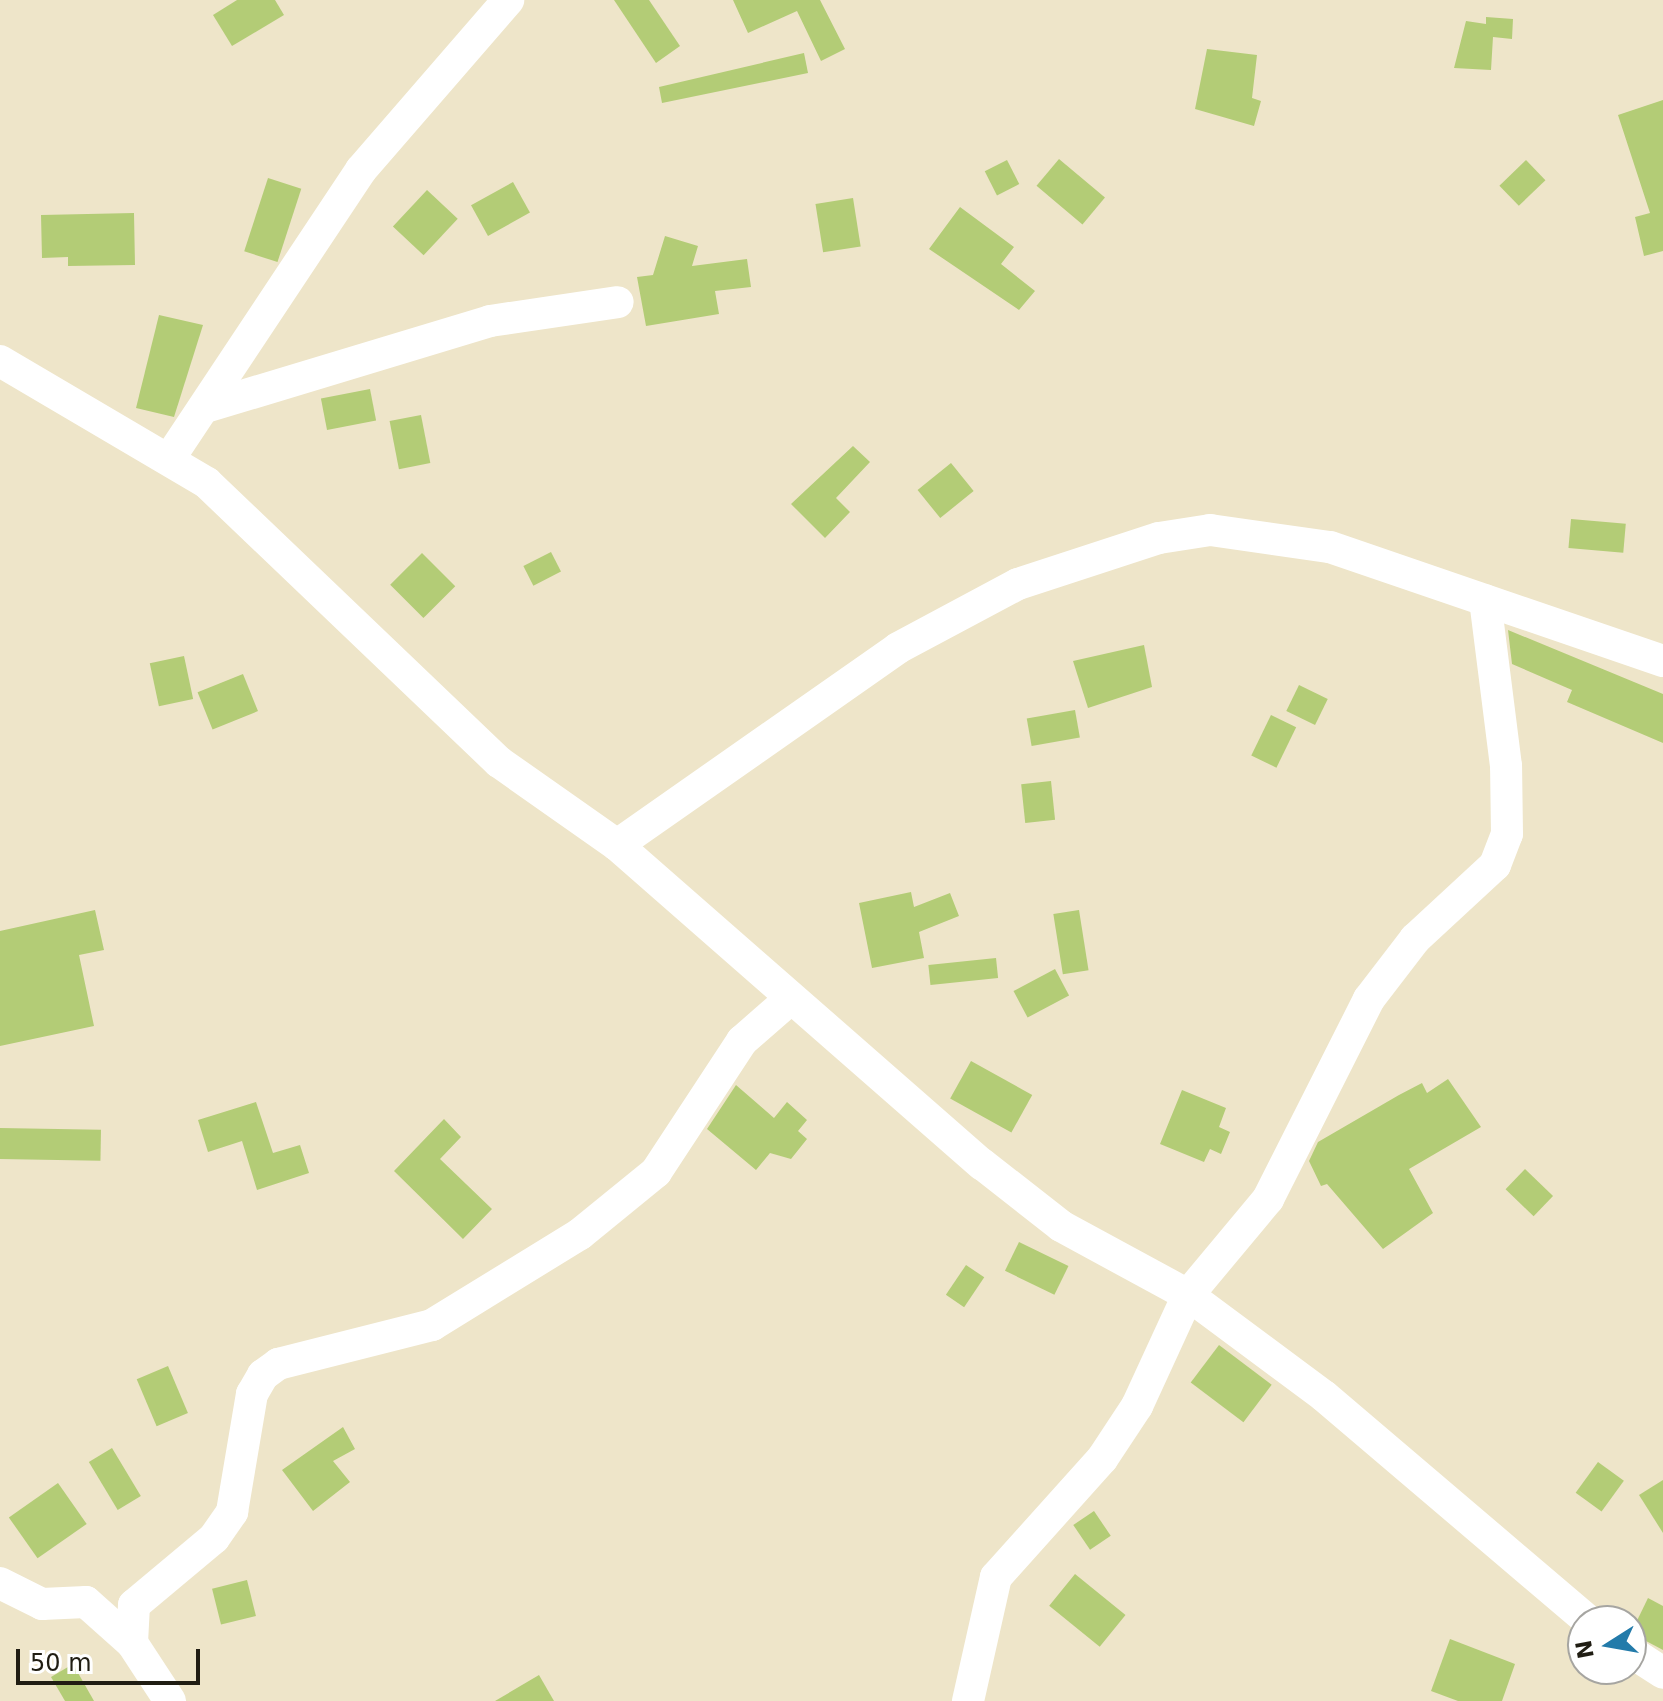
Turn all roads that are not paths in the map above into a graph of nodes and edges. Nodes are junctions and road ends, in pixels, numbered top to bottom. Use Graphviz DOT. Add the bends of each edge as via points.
graph roads {
  1 [pos="508,0"];
  2 [pos="618,302"];
  3 [pos="0,361"];
  4 [pos="209,406"];
  5 [pos="171,456"];
  6 [pos="1485,600"];
  7 [pos="1663,661"];
  8 [pos="617,845"];
  9 [pos="789,1000"];
  10 [pos="1188,1295"];
  11 [pos="0,1583"];
  12 [pos="1569,1605"];
  13 [pos="132,1643"];
  14 [pos="170,1701"];
  15 [pos="968,1701"];
  1 -- 4 [label="street" via="361,170"];
  2 -- 4 [label="street" via="490,321"];
  3 -- 5 [label="street" via="57,399"];
  4 -- 5 [label="street"];
  5 -- 8 [label="street" via="499,762"];
  6 -- 7 [label="street"];
  6 -- 8 [label="street" via="1416,571 1258,532 1210,530 1104,553 1018,584 898,648"];
  6 -- 10 [label="street" via="1506,766 1507,834 1495,865 1415,939 1369,999 1268,1199"];
  8 -- 9 [label="street"];
  9 -- 10 [label="street" via="1061,1226"];
  9 -- 13 [label="street" via="742,1041 656,1172 580,1234 432,1325 278,1364 263,1375 252,1394 232,1512 214,1538 134,1605"];
  10 -- 12 [label="street" via="1324,1396"];
  10 -- 15 [label="street" via="1137,1406 1102,1459 996,1577"];
  11 -- 13 [label="street" via="42,1604 86,1602"];
  13 -- 14 [label="street"];
}
